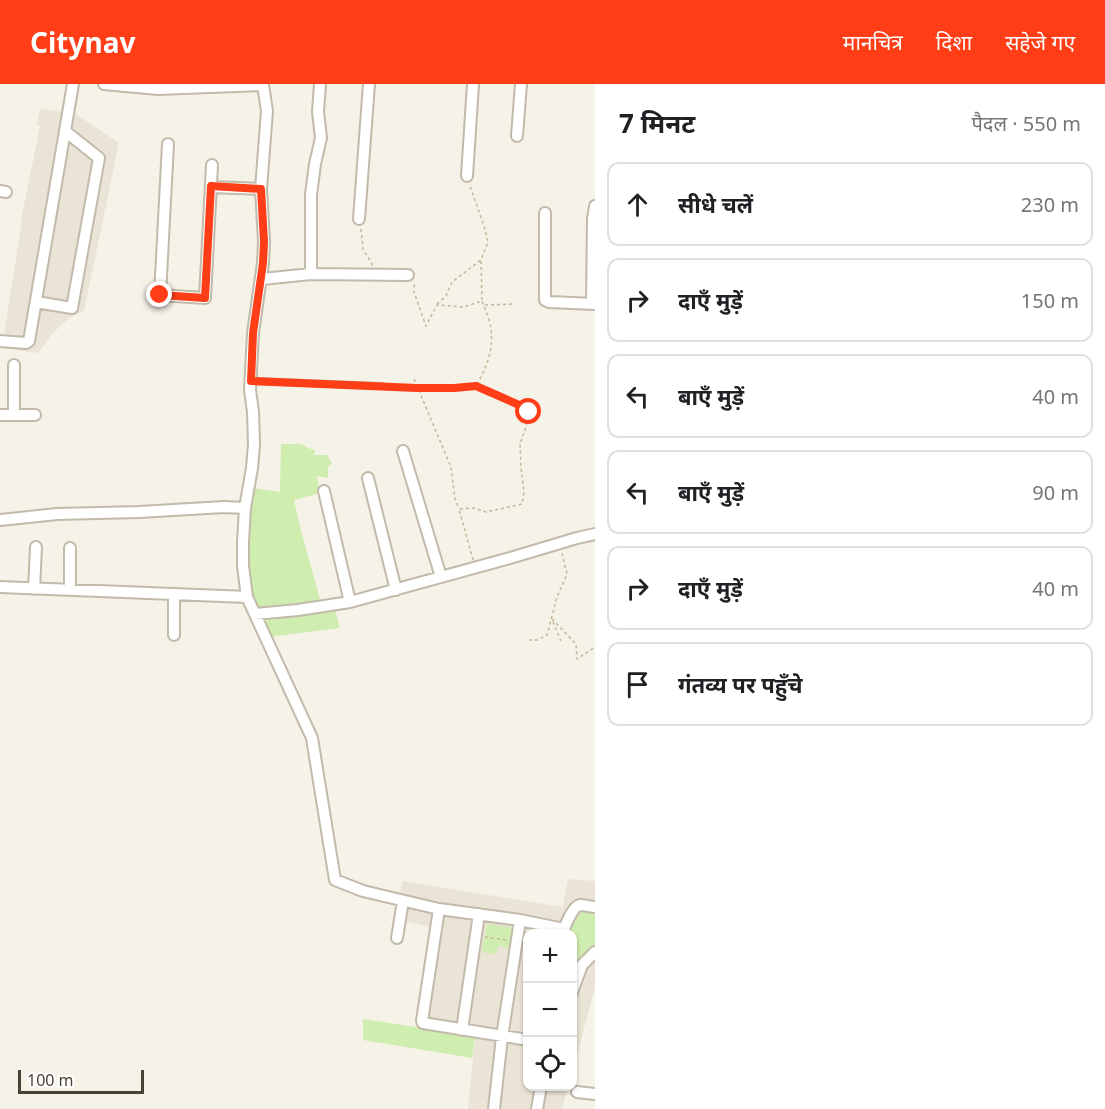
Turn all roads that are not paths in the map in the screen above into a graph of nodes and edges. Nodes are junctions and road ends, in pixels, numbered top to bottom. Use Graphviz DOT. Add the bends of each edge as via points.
graph roads {
  1 [pos="73,84"];
  2 [pos="104,84"];
  3 [pos="320,84"];
  4 [pos="369,84"];
  5 [pos="473,84"];
  6 [pos="521,84"];
  7 [pos="263,85"];
  8 [pos="65,131"];
  9 [pos="517,136"];
  10 [pos="168,144"];
  11 [pos="212,165"];
  12 [pos="467,176"];
  13 [pos="211,186"];
  14 [pos="261,189"];
  15 [pos="595,206"];
  16 [pos="545,213"];
  17 [pos="359,219"];
  18 [pos="311,274"];
  19 [pos="408,275"];
  20 [pos="262,279"];
  21 [pos="36,302"];
  22 [pos="593,304"];
  23 [pos="0,341"];
  24 [pos="14,365"];
  25 [pos="251,381"];
  26 [pos="382,386"];
  27 [pos="0,415"];
  28 [pos="14,415"];
  29 [pos="35,415"];
  30 [pos="403,451"];
  31 [pos="368,478"];
  32 [pos="324,491"];
  33 [pos="245,508"];
  34 [pos="0,520"];
  35 [pos="595,534"];
  36 [pos="36,547"];
  37 [pos="70,548"];
  38 [pos="441,577"];
  39 [pos="0,587"];
  40 [pos="34,589"];
  41 [pos="70,590"];
  42 [pos="396,590"];
  43 [pos="174,594"];
  44 [pos="247,597"];
  45 [pos="350,602"];
  46 [pos="255,614"];
  47 [pos="174,635"];
  48 [pos="403,901"];
  49 [pos="595,907"];
  50 [pos="439,909"];
  51 [pos="479,914"];
  52 [pos="520,920"];
  53 [pos="555,929"];
  54 [pos="564,929"];
  55 [pos="396,938"];
  56 [pos="595,952"];
  57 [pos="576,983"];
  58 [pos="462,1030"];
  59 [pos="502,1037"];
  60 [pos="523,1039"];
  61 [pos="540,1091"];
  62 [pos="578,1092"];
  63 [pos="595,1094"];
  64 [pos="494,1109"];
  65 [pos="537,1109"];
  1 -- 8 [label="street"];
  2 -- 7 [label="street" via="158,89"];
  3 -- 18 [label="street" via="321,138 311,195"];
  4 -- 17 [label="street"];
  5 -- 12 [label="street"];
  6 -- 9 [label="street"];
  7 -- 14 [label="street" via="267,111"];
  8 -- 21 [label="street"];
  8 -- 21 [label="street" via="99,158 72,308"];
  10 -- 13 [label="street" via="160,295 205,298"];
  11 -- 13 [label="street"];
  13 -- 14 [label="street"];
  14 -- 20 [label="street"];
  15 -- 22 [label="street"];
  16 -- 22 [label="street" via="545,300"];
  18 -- 19 [label="street"];
  18 -- 20 [label="street"];
  20 -- 25 [label="street" via="253,333"];
  21 -- 23 [label="street" via="29,341"];
  24 -- 28 [label="street"];
  25 -- 26 [label="lane"];
  25 -- 33 [label="street" via="254,444"];
  27 -- 28 [label="street"];
  28 -- 29 [label="street"];
  30 -- 38 [label="street"];
  31 -- 42 [label="street"];
  32 -- 45 [label="street"];
  33 -- 34 [label="street" via="57,514"];
  33 -- 44 [label="street" via="243,566"];
  35 -- 38 [label="street"];
  36 -- 40 [label="street"];
  37 -- 41 [label="street"];
  38 -- 42 [label="street"];
  39 -- 40 [label="street"];
  40 -- 41 [label="street"];
  41 -- 43 [label="street"];
  42 -- 45 [label="street"];
  43 -- 44 [label="street"];
  43 -- 47 [label="street"];
  44 -- 46 [label="street"];
  45 -- 46 [label="street"];
  46 -- 48 [label="street" via="312,738 334,880"];
  48 -- 50 [label="street"];
  48 -- 55 [label="street"];
  49 -- 54 [label="street" via="575,908"];
  50 -- 51 [label="street"];
  50 -- 58 [label="street" via="422,1021"];
  51 -- 52 [label="street"];
  51 -- 58 [label="street"];
  52 -- 53 [label="street"];
  52 -- 59 [label="street"];
  56 -- 57 [label="street" via="582,964"];
  58 -- 59 [label="street"];
  59 -- 60 [label="street"];
  59 -- 64 [label="street"];
  61 -- 65 [label="street"];
  62 -- 63 [label="street"];
}
